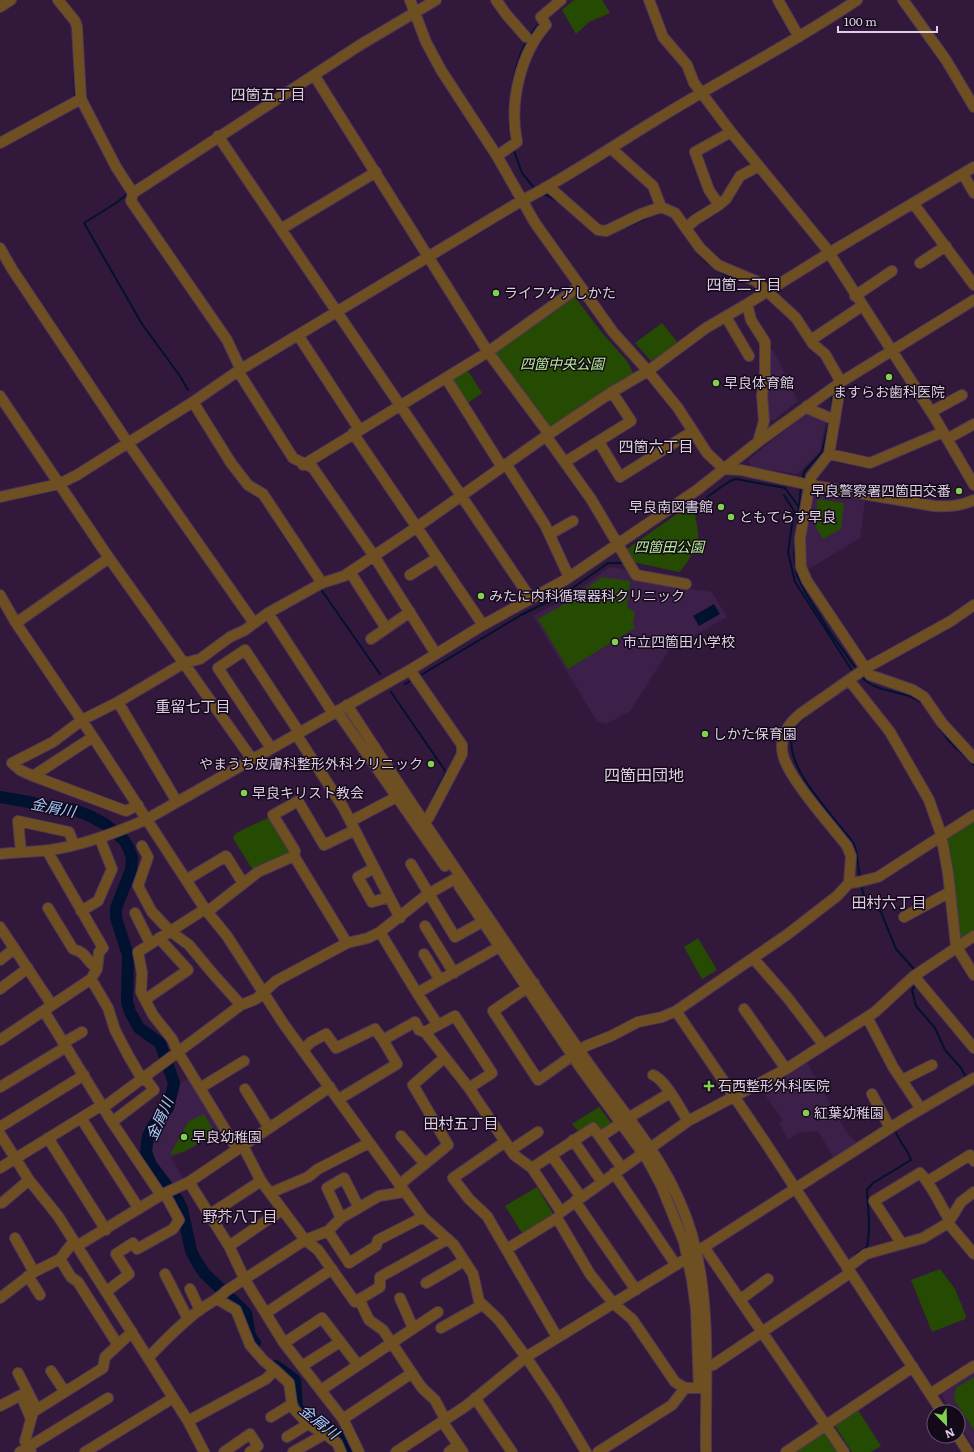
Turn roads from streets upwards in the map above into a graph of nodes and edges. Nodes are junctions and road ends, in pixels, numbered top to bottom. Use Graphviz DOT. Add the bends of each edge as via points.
graph roads {
  1 [pos="11,0"];
  2 [pos="58,0"];
  3 [pos="410,0"];
  4 [pos="436,0"];
  5 [pos="496,0"];
  6 [pos="561,0"];
  7 [pos="649,0"];
  8 [pos="778,0"];
  9 [pos="856,0"];
  10 [pos="903,0"];
  11 [pos="0,7"];
  12 [pos="414,12"];
  13 [pos="526,37"];
  14 [pos="799,37"];
  15 [pos="314,75"];
  16 [pos="702,93"];
  17 [pos="81,98"];
  18 [pos="974,107"];
  19 [pos="731,132"];
  20 [pos="218,136"];
  21 [pos="0,143"];
  22 [pos="613,147"];
  23 [pos="497,156"];
  24 [pos="759,166"];
  25 [pos="974,167"];
  26 [pos="376,172"];
  27 [pos="963,174"];
  28 [pos="542,190"];
  29 [pos="134,193"];
  30 [pos="974,193"];
  31 [pos="521,201"];
  32 [pos="913,203"];
  33 [pos="719,205"];
  34 [pos="661,207"];
  35 [pos="686,228"];
  36 [pos="280,229"];
  37 [pos="946,246"];
  38 [pos="0,248"];
  39 [pos="828,253"];
  40 [pos="428,256"];
  41 [pos="920,263"];
  42 [pos="892,272"];
  43 [pos="974,285"];
  44 [pos="580,286"];
  45 [pos="764,294"];
  46 [pos="856,296"];
  47 [pos="974,300"];
  48 [pos="747,304"];
  49 [pos="862,306"];
  50 [pos="336,311"];
  51 [pos="726,317"];
  52 [pos="298,335"];
  53 [pos="811,340"];
  54 [pos="891,351"];
  55 [pos="488,352"];
  56 [pos="749,356"];
  57 [pos="240,370"];
  58 [pos="648,371"];
  59 [pos="446,378"];
  60 [pos="839,383"];
  61 [pos="612,392"];
  62 [pos="962,395"];
  63 [pos="0,396"];
  64 [pos="193,402"];
  65 [pos="401,406"];
  66 [pos="807,406"];
  67 [pos="931,412"];
  68 [pos="831,419"];
  69 [pos="974,424"];
  70 [pos="356,431"];
  71 [pos="693,431"];
  72 [pos="548,435"];
  73 [pos="945,435"];
  74 [pos="598,442"];
  75 [pos="758,442"];
  76 [pos="128,443"];
  77 [pos="829,454"];
  78 [pos="565,462"];
  79 [pos="303,464"];
  80 [pos="504,466"];
  81 [pos="724,469"];
  82 [pos="58,484"];
  83 [pos="804,484"];
  84 [pos="974,484"];
  85 [pos="0,497"];
  86 [pos="461,497"];
  87 [pos="974,500"];
  88 [pos="573,521"];
  89 [pos="417,528"];
  90 [pos="550,534"];
  91 [pos="618,544"];
  92 [pos="374,556"];
  93 [pos="109,558"];
  94 [pos="437,558"];
  95 [pos="350,572"];
  96 [pos="410,574"];
  97 [pos="569,577"];
  98 [pos="322,583"];
  99 [pos="686,584"];
  100 [pos="0,595"];
  101 [pos="531,599"];
  102 [pos="974,605"];
  103 [pos="410,612"];
  104 [pos="268,613"];
  105 [pos="16,623"];
  106 [pos="254,623"];
  107 [pos="483,625"];
  108 [pos="386,628"];
  109 [pos="371,639"];
  110 [pos="436,654"];
  111 [pos="184,663"];
  112 [pos="865,669"];
  113 [pos="410,670"];
  114 [pos="852,681"];
  115 [pos="118,702"];
  116 [pos="347,705"];
  117 [pos="335,712"];
  118 [pos="82,720"];
  119 [pos="298,733"];
  120 [pos="93,737"];
  121 [pos="271,748"];
  122 [pos="974,758"];
  123 [pos="252,760"];
  124 [pos="32,776"];
  125 [pos="400,795"];
  126 [pos="178,802"];
  127 [pos="138,805"];
  128 [pos="974,815"];
  129 [pos="147,820"];
  130 [pos="424,822"];
  131 [pos="353,826"];
  132 [pos="941,834"];
  133 [pos="104,837"];
  134 [pos="74,845"];
  135 [pos="142,846"];
  136 [pos="48,850"];
  137 [pos="21,852"];
  138 [pos="0,854"];
  139 [pos="294,856"];
  140 [pos="411,864"];
  141 [pos="374,868"];
  142 [pos="457,878"];
  143 [pos="186,880"];
  144 [pos="857,882"];
  145 [pos="243,884"];
  146 [pos="950,892"];
  147 [pos="428,894"];
  148 [pos="389,897"];
  149 [pos="48,908"];
  150 [pos="81,910"];
  151 [pos="206,911"];
  152 [pos="134,913"];
  153 [pos="904,917"];
  154 [pos="400,918"];
  155 [pos="482,922"];
  156 [pos="425,926"];
  157 [pos="0,927"];
  158 [pos="170,931"];
  159 [pos="380,932"];
  160 [pos="974,936"];
  161 [pos="155,940"];
  162 [pos="346,942"];
  163 [pos="956,946"];
  164 [pos="499,947"];
  165 [pos="14,949"];
  166 [pos="424,954"];
  167 [pos="753,958"];
  168 [pos="0,960"];
  169 [pos="28,968"];
  170 [pos="97,968"];
  171 [pos="454,973"];
  172 [pos="914,976"];
  173 [pos="974,976"];
  174 [pos="91,979"];
  175 [pos="440,980"];
  176 [pos="530,986"];
  177 [pos="0,989"];
  178 [pos="263,993"];
  179 [pos="417,993"];
  180 [pos="146,999"];
  181 [pos="52,1005"];
  182 [pos="241,1005"];
  183 [pos="744,1009"];
  184 [pos="44,1011"];
  185 [pos="676,1011"];
  186 [pos="867,1017"];
  187 [pos="438,1025"];
  188 [pos="82,1032"];
  189 [pos="425,1032"];
  190 [pos="0,1040"];
  191 [pos="383,1040"];
  192 [pos="823,1044"];
  193 [pos="65,1045"];
  194 [pos="974,1048"];
  195 [pos="303,1050"];
  196 [pos="575,1052"];
  197 [pos="170,1058"];
  198 [pos="444,1058"];
  199 [pos="244,1061"];
  200 [pos="932,1065"];
  201 [pos="786,1069"];
  202 [pos="84,1075"];
  203 [pos="653,1075"];
  204 [pos="974,1078"];
  205 [pos="142,1079"];
  206 [pos="902,1080"];
  207 [pos="0,1087"];
  208 [pos="330,1087"];
  209 [pos="200,1088"];
  210 [pos="469,1088"];
  211 [pos="245,1089"];
  212 [pos="670,1093"];
  213 [pos="872,1094"];
  214 [pos="734,1097"];
  215 [pos="339,1099"];
  216 [pos="103,1106"];
  217 [pos="921,1109"];
  218 [pos="630,1117"];
  219 [pos="81,1118"];
  220 [pos="688,1121"];
  221 [pos="112,1122"];
  222 [pos="621,1123"];
  223 [pos="0,1127"];
  224 [pos="270,1128"];
  225 [pos="890,1128"];
  226 [pos="538,1132"];
  227 [pos="0,1134"];
  228 [pos="401,1136"];
  229 [pos="600,1137"];
  230 [pos="48,1138"];
  231 [pos="573,1140"];
  232 [pos="369,1143"];
  233 [pos="508,1146"];
  234 [pos="240,1148"];
  235 [pos="647,1150"];
  236 [pos="552,1156"];
  237 [pos="16,1158"];
  238 [pos="974,1161"];
  239 [pos="424,1164"];
  240 [pos="0,1168"];
  241 [pos="532,1168"];
  242 [pos="618,1170"];
  243 [pos="29,1180"];
  244 [pos="261,1181"];
  245 [pos="928,1181"];
  246 [pos="189,1182"];
  247 [pos="602,1182"];
  248 [pos="402,1189"];
  249 [pos="795,1190"];
  250 [pos="974,1192"];
  251 [pos="167,1193"];
  252 [pos="270,1193"];
  253 [pos="578,1199"];
  254 [pos="2,1203"];
  255 [pos="359,1208"];
  256 [pos="139,1209"];
  257 [pos="282,1210"];
  258 [pos="209,1215"];
  259 [pos="423,1217"];
  260 [pos="341,1218"];
  261 [pos="948,1221"];
  262 [pos="106,1230"];
  263 [pos="328,1232"];
  264 [pos="15,1238"];
  265 [pos="448,1239"];
  266 [pos="305,1240"];
  267 [pos="75,1244"];
  268 [pos="902,1244"];
  269 [pos="229,1246"];
  270 [pos="506,1249"];
  271 [pos="696,1252"];
  272 [pos="974,1254"];
  273 [pos="60,1259"];
  274 [pos="464,1261"];
  275 [pos="676,1265"];
  276 [pos="332,1269"];
  277 [pos="849,1271"];
  278 [pos="31,1274"];
  279 [pos="164,1274"];
  280 [pos="768,1279"];
  281 [pos="246,1280"];
  282 [pos="426,1283"];
  283 [pos="190,1289"];
  284 [pos="636,1290"];
  285 [pos="106,1292"];
  286 [pos="40,1295"];
  287 [pos="221,1296"];
  288 [pos="0,1298"];
  289 [pos="400,1298"];
  290 [pos="741,1298"];
  291 [pos="359,1300"];
  292 [pos="614,1304"];
  293 [pos="482,1305"];
  294 [pos="200,1310"];
  295 [pos="438,1312"];
  296 [pos="266,1314"];
  297 [pos="188,1319"];
  298 [pos="413,1328"];
  299 [pos="441,1328"];
  300 [pos="763,1331"];
  301 [pos="132,1332"];
  302 [pos="557,1336"];
  303 [pos="340,1342"];
  304 [pos="391,1342"];
  305 [pos="284,1343"];
  306 [pos="118,1345"];
  307 [pos="526,1357"];
  308 [pos="148,1358"];
  309 [pos="358,1365"];
  310 [pos="302,1366"];
  311 [pos="706,1366"];
  312 [pos="974,1366"];
  313 [pos="914,1367"];
  314 [pos="275,1370"];
  315 [pos="51,1371"];
  316 [pos="412,1373"];
  317 [pos="18,1374"];
  318 [pos="685,1388"];
  319 [pos="699,1388"];
  320 [pos="321,1390"];
  321 [pos="65,1392"];
  322 [pos="930,1394"];
  323 [pos="108,1398"];
  324 [pos="173,1398"];
  325 [pos="475,1398"];
  326 [pos="292,1404"];
  327 [pos="937,1404"];
  328 [pos="0,1406"];
  329 [pos="32,1416"];
  330 [pos="270,1417"];
  331 [pos="343,1419"];
  332 [pos="444,1420"];
  333 [pos="188,1421"];
  334 [pos="308,1424"];
  335 [pos="827,1425"];
  336 [pos="325,1434"];
  337 [pos="287,1437"];
  338 [pos="407,1449"];
  339 [pos="461,1449"];
  340 [pos="27,1450"];
  341 [pos="85,1452"];
  342 [pos="204,1452"];
  343 [pos="224,1452"];
  344 [pos="250,1452"];
  345 [pos="293,1452"];
  346 [pos="340,1452"];
  347 [pos="358,1452"];
  348 [pos="396,1452"];
  349 [pos="449,1452"];
  350 [pos="512,1452"];
  351 [pos="586,1452"];
  352 [pos="598,1452"];
  353 [pos="700,1452"];
  354 [pos="706,1452"];
  355 [pos="786,1452"];
  356 [pos="844,1452"];
  1 -- 11 [label="street"];
  2 -- 17 [label="street" via="77,27"];
  3 -- 12 [label="street"];
  4 -- 12 [label="street"];
  5 -- 13 [label="street"];
  6 -- 23 [label="street" via="543,21 524,60 513,125 514,144"];
  7 -- 16 [label="street" via="663,37 687,66 694,83"];
  8 -- 14 [label="street"];
  9 -- 14 [label="street"];
  10 -- 18 [label="street" via="946,60"];
  12 -- 15 [label="street"];
  12 -- 23 [label="street" via="441,70"];
  14 -- 16 [label="street"];
  15 -- 20 [label="street"];
  15 -- 26 [label="street"];
  16 -- 19 [label="street"];
  16 -- 22 [label="street"];
  17 -- 21 [label="street"];
  17 -- 29 [label="street" via="116,167"];
  19 -- 24 [label="street"];
  19 -- 33 [label="street" via="695,152 709,190"];
  20 -- 29 [label="street"];
  20 -- 36 [label="street"];
  22 -- 28 [label="street"];
  22 -- 34 [label="street" via="615,152 653,186"];
  23 -- 31 [label="street"];
  24 -- 33 [label="street" via="740,176 726,199"];
  24 -- 39 [label="street"];
  25 -- 27 [label="street"];
  26 -- 36 [label="street"];
  26 -- 40 [label="street"];
  27 -- 30 [label="street"];
  27 -- 32 [label="street"];
  28 -- 31 [label="street"];
  28 -- 34 [label="street" via="598,230 606,231"];
  29 -- 57 [label="street" via="131,201 227,340"];
  31 -- 40 [label="street"];
  31 -- 44 [label="street"];
  32 -- 37 [label="street"];
  32 -- 39 [label="street"];
  33 -- 35 [label="street"];
  34 -- 35 [label="street" via="674,213"];
  35 -- 45 [label="street" via="700,248 718,265 756,281"];
  36 -- 50 [label="street"];
  37 -- 41 [label="street"];
  37 -- 43 [label="street"];
  38 -- 76 [label="street"];
  39 -- 45 [label="street"];
  39 -- 46 [label="street"];
  40 -- 50 [label="street"];
  40 -- 55 [label="street"];
  42 -- 46 [label="street"];
  44 -- 55 [label="street"];
  44 -- 58 [label="street" via="613,332"];
  45 -- 48 [label="street"];
  45 -- 53 [label="street" via="796,318"];
  46 -- 49 [label="street"];
  47 -- 54 [label="street"];
  48 -- 51 [label="street"];
  48 -- 75 [label="street" via="751,320 765,342 762,395 764,420"];
  49 -- 53 [label="street"];
  49 -- 54 [label="street"];
  50 -- 52 [label="street"];
  50 -- 65 [label="street"];
  51 -- 56 [label="street"];
  51 -- 58 [label="street" via="706,328"];
  52 -- 57 [label="street"];
  52 -- 70 [label="street"];
  53 -- 60 [label="street" via="825,354"];
  54 -- 60 [label="street"];
  54 -- 67 [label="street"];
  55 -- 59 [label="street"];
  55 -- 72 [label="street"];
  57 -- 64 [label="street"];
  57 -- 79 [label="street" via="293,458"];
  58 -- 61 [label="street"];
  58 -- 71 [label="street"];
  59 -- 65 [label="street"];
  59 -- 80 [label="street"];
  60 -- 66 [label="street"];
  60 -- 68 [label="street"];
  61 -- 72 [label="street"];
  61 -- 74 [label="street" via="631,421"];
  62 -- 67 [label="street"];
  63 -- 82 [label="street"];
  64 -- 76 [label="street"];
  64 -- 98 [label="street" via="231,463 248,485 262,494"];
  65 -- 70 [label="street"];
  65 -- 86 [label="street"];
  66 -- 68 [label="street"];
  66 -- 75 [label="street"];
  67 -- 73 [label="street"];
  68 -- 77 [label="street"];
  69 -- 73 [label="street"];
  70 -- 79 [label="street"];
  70 -- 89 [label="street"];
  71 -- 74 [label="street" via="620,477"];
  71 -- 81 [label="street" via="708,453"];
  72 -- 78 [label="street"];
  72 -- 80 [label="street"];
  73 -- 77 [label="street" via="870,463"];
  73 -- 84 [label="street"];
  74 -- 78 [label="street"];
  75 -- 81 [label="street"];
  76 -- 82 [label="street"];
  76 -- 106 [label="street"];
  77 -- 83 [label="street"];
  78 -- 91 [label="street"];
  79 -- 92 [label="street" via="313,468"];
  80 -- 86 [label="street"];
  80 -- 90 [label="street"];
  81 -- 83 [label="street" via="741,470"];
  81 -- 91 [label="street"];
  82 -- 85 [label="street"];
  82 -- 93 [label="street"];
  83 -- 87 [label="street" via="948,507"];
  83 -- 112 [label="street" via="800,538 801,567 819,602"];
  86 -- 89 [label="street"];
  86 -- 101 [label="street"];
  88 -- 90 [label="street"];
  89 -- 92 [label="street"];
  89 -- 94 [label="street"];
  90 -- 97 [label="street"];
  91 -- 97 [label="street"];
  91 -- 99 [label="street" via="636,575"];
  92 -- 95 [label="street"];
  92 -- 103 [label="street"];
  93 -- 105 [label="street"];
  93 -- 111 [label="street"];
  94 -- 96 [label="street"];
  94 -- 107 [label="street"];
  95 -- 98 [label="street"];
  95 -- 108 [label="street"];
  97 -- 101 [label="street"];
  98 -- 104 [label="street"];
  100 -- 105 [label="street"];
  101 -- 107 [label="street"];
  102 -- 112 [label="street" via="951,621"];
  103 -- 108 [label="street"];
  103 -- 110 [label="street"];
  104 -- 106 [label="street"];
  104 -- 117 [label="street"];
  105 -- 118 [label="street"];
  106 -- 111 [label="street" via="200,659"];
  107 -- 110 [label="street"];
  108 -- 109 [label="street"];
  110 -- 113 [label="street"];
  111 -- 115 [label="street"];
  111 -- 123 [label="street"];
  112 -- 114 [label="street"];
  112 -- 122 [label="street" via="870,675 913,690 924,697 950,734"];
  113 -- 116 [label="street"];
  113 -- 130 [label="street" via="462,745 462,754"];
  114 -- 132 [label="street" via="890,732 929,800"];
  114 -- 144 [label="street" via="791,722 785,732 783,748 797,782 847,846"];
  115 -- 118 [label="street"];
  115 -- 126 [label="street"];
  116 -- 117 [label="street"];
  116 -- 125 [label="street"];
  117 -- 119 [label="street"];
  117 -- 125 [label="street"];
  118 -- 120 [label="street"];
  118 -- 124 [label="street" via="53,742 12,763"];
  119 -- 121 [label="street"];
  119 -- 121 [label="street" via="245,650 218,668"];
  119 -- 131 [label="street"];
  120 -- 124 [label="street"];
  120 -- 127 [label="street"];
  121 -- 123 [label="street"];
  123 -- 126 [label="street"];
  124 -- 127 [label="street" via="126,811"];
  125 -- 130 [label="street"];
  125 -- 131 [label="street"];
  125 -- 142 [label="street"];
  126 -- 129 [label="street"];
  127 -- 129 [label="street"];
  128 -- 132 [label="street"];
  129 -- 133 [label="street"];
  129 -- 143 [label="street"];
  130 -- 142 [label="street"];
  131 -- 139 [label="street" via="324,845 298,801 273,815 295,851"];
  131 -- 141 [label="street"];
  132 -- 144 [label="street" via="878,877"];
  132 -- 146 [label="street"];
  133 -- 134 [label="street"];
  133 -- 150 [label="street" via="112,869 98,901"];
  134 -- 136 [label="street"];
  134 -- 137 [label="street" via="69,832 18,821"];
  135 -- 158 [label="street" via="148,857 138,886 152,912"];
  136 -- 137 [label="street"];
  136 -- 150 [label="street"];
  137 -- 138 [label="street"];
  139 -- 145 [label="street" via="258,872"];
  139 -- 162 [label="street"];
  140 -- 147 [label="street"];
  141 -- 148 [label="street"];
  141 -- 148 [label="street" via="358,877 372,902"];
  142 -- 147 [label="street"];
  142 -- 155 [label="street"];
  142 -- 176 [label="street"];
  143 -- 145 [label="street" via="226,856"];
  143 -- 151 [label="street"];
  144 -- 167 [label="street"];
  145 -- 151 [label="street"];
  146 -- 153 [label="street"];
  146 -- 163 [label="street"];
  147 -- 154 [label="street"];
  147 -- 155 [label="street" via="455,937"];
  148 -- 154 [label="street"];
  149 -- 170 [label="street" via="73,948 82,951"];
  150 -- 170 [label="street" via="103,948 99,952"];
  151 -- 158 [label="street"];
  151 -- 178 [label="street" via="227,936"];
  152 -- 161 [label="street"];
  154 -- 159 [label="street"];
  155 -- 164 [label="street"];
  156 -- 171 [label="street"];
  157 -- 165 [label="street"];
  158 -- 161 [label="street"];
  158 -- 182 [label="street" via="189,945"];
  159 -- 162 [label="street" via="368,938"];
  159 -- 179 [label="street"];
  160 -- 163 [label="street"];
  161 -- 180 [label="street" via="138,952 142,973 141,992"];
  161 -- 180 [label="street" via="188,970"];
  162 -- 178 [label="street" via="276,981"];
  163 -- 172 [label="street"];
  163 -- 173 [label="street"];
  164 -- 171 [label="street"];
  164 -- 176 [label="street"];
  165 -- 168 [label="street"];
  165 -- 169 [label="street"];
  166 -- 175 [label="street"];
  167 -- 185 [label="street"];
  167 -- 192 [label="street"];
  169 -- 177 [label="street"];
  169 -- 181 [label="street"];
  170 -- 174 [label="street"];
  171 -- 175 [label="street"];
  172 -- 186 [label="street"];
  172 -- 194 [label="street"];
  174 -- 181 [label="street"];
  174 -- 205 [label="street"];
  175 -- 179 [label="street"];
  176 -- 196 [label="street"];
  176 -- 196 [label="street" via="492,1011 538,1080"];
  178 -- 182 [label="street"];
  178 -- 195 [label="street"];
  179 -- 187 [label="street"];
  180 -- 197 [label="street" via="154,1015 172,1039"];
  181 -- 184 [label="street"];
  182 -- 197 [label="street"];
  183 -- 201 [label="street"];
  184 -- 190 [label="street"];
  184 -- 193 [label="street"];
  185 -- 196 [label="street" via="638,1022"];
  185 -- 214 [label="street"];
  186 -- 192 [label="street"];
  186 -- 206 [label="street"];
  187 -- 189 [label="street"];
  187 -- 210 [label="street" via="455,1016 492,1073"];
  188 -- 193 [label="street"];
  189 -- 191 [label="street" via="419,1030 415,1022"];
  189 -- 198 [label="street"];
  191 -- 195 [label="street" via="376,1029 336,1048 326,1034"];
  191 -- 215 [label="street" via="397,1064"];
  192 -- 201 [label="street"];
  193 -- 202 [label="street"];
  193 -- 207 [label="street"];
  195 -- 208 [label="street"];
  196 -- 218 [label="street"];
  196 -- 222 [label="street"];
  197 -- 205 [label="street"];
  197 -- 209 [label="street"];
  198 -- 210 [label="street"];
  198 -- 239 [label="street" via="413,1085 448,1145"];
  199 -- 209 [label="street"];
  200 -- 206 [label="street"];
  201 -- 214 [label="street"];
  202 -- 216 [label="street"];
  202 -- 223 [label="street"];
  203 -- 212 [label="street" via="657,1076"];
  204 -- 217 [label="street"];
  205 -- 216 [label="street"];
  205 -- 221 [label="street" via="154,1090"];
  206 -- 217 [label="street"];
  208 -- 215 [label="street"];
  208 -- 224 [label="street"];
  209 -- 234 [label="street"];
  210 -- 233 [label="street"];
  211 -- 224 [label="street"];
  212 -- 218 [label="street"];
  212 -- 220 [label="street"];
  213 -- 225 [label="street"];
  214 -- 220 [label="street"];
  214 -- 249 [label="street"];
  215 -- 232 [label="street"];
  216 -- 219 [label="street"];
  216 -- 221 [label="street"];
  217 -- 225 [label="street"];
  218 -- 235 [label="street"];
  219 -- 230 [label="street"];
  219 -- 256 [label="street"];
  220 -- 235 [label="street"];
  221 -- 251 [label="street"];
  222 -- 229 [label="street"];
  222 -- 235 [label="street"];
  224 -- 234 [label="street"];
  225 -- 249 [label="street"];
  226 -- 233 [label="street"];
  227 -- 237 [label="street"];
  228 -- 239 [label="street"];
  229 -- 231 [label="street" via="593,1128"];
  229 -- 242 [label="street"];
  230 -- 237 [label="street"];
  230 -- 262 [label="street"];
  231 -- 236 [label="street"];
  231 -- 247 [label="street"];
  232 -- 248 [label="street"];
  232 -- 252 [label="street" via="318,1169 308,1177"];
  233 -- 241 [label="street"];
  233 -- 270 [label="street" via="453,1178 487,1216"];
  234 -- 244 [label="street"];
  234 -- 246 [label="street"];
  235 -- 242 [label="street"];
  235 -- 271 [label="street" via="666,1173 680,1203"];
  236 -- 241 [label="street"];
  236 -- 253 [label="street"];
  237 -- 240 [label="street"];
  237 -- 243 [label="street"];
  238 -- 245 [label="street" via="970,1155"];
  239 -- 248 [label="street"];
  241 -- 253 [label="street" via="560,1212"];
  242 -- 247 [label="street"];
  242 -- 275 [label="street"];
  243 -- 254 [label="street"];
  243 -- 267 [label="street" via="58,1216"];
  244 -- 252 [label="street"];
  244 -- 258 [label="street"];
  245 -- 261 [label="street"];
  245 -- 268 [label="street" via="920,1173 874,1201"];
  246 -- 251 [label="street"];
  246 -- 258 [label="street"];
  247 -- 253 [label="street"];
  248 -- 255 [label="street" via="379,1196"];
  248 -- 259 [label="street"];
  249 -- 271 [label="street"];
  249 -- 277 [label="street"];
  250 -- 261 [label="street" via="961,1202"];
  251 -- 256 [label="street"];
  251 -- 285 [label="street" via="179,1220 173,1229 143,1246 137,1249 133,1243 116,1254 128,1274"];
  252 -- 257 [label="street"];
  253 -- 284 [label="street"];
  255 -- 260 [label="street"];
  255 -- 260 [label="street" via="344,1178 327,1188"];
  256 -- 262 [label="street"];
  257 -- 266 [label="street"];
  257 -- 269 [label="street"];
  258 -- 269 [label="street"];
  259 -- 263 [label="street" via="378,1240 376,1246 349,1263"];
  259 -- 265 [label="street"];
  260 -- 263 [label="street"];
  261 -- 268 [label="street" via="923,1238"];
  261 -- 272 [label="street"];
  262 -- 267 [label="street"];
  263 -- 266 [label="street"];
  264 -- 278 [label="street"];
  265 -- 274 [label="street"];
  265 -- 291 [label="street" via="380,1277 380,1287"];
  266 -- 276 [label="street" via="318,1250"];
  266 -- 281 [label="street"];
  267 -- 273 [label="street"];
  267 -- 285 [label="street"];
  268 -- 277 [label="street" via="866,1254"];
  269 -- 281 [label="street"];
  270 -- 292 [label="street" via="557,1218 590,1274"];
  270 -- 302 [label="street"];
  271 -- 275 [label="street"];
  271 -- 290 [label="street"];
  271 -- 311 [label="street" via="705,1307"];
  271 -- 319 [label="street"];
  273 -- 278 [label="street"];
  273 -- 306 [label="street" via="70,1278 78,1282"];
  274 -- 282 [label="street"];
  274 -- 293 [label="street" via="473,1274 479,1302"];
  275 -- 284 [label="street"];
  276 -- 291 [label="street" via="355,1302"];
  276 -- 296 [label="street"];
  277 -- 300 [label="street"];
  277 -- 313 [label="street"];
  278 -- 286 [label="street"];
  278 -- 288 [label="street"];
  279 -- 297 [label="street"];
  280 -- 290 [label="street"];
  281 -- 287 [label="street"];
  281 -- 296 [label="street"];
  283 -- 294 [label="street"];
  284 -- 292 [label="street"];
  285 -- 301 [label="street"];
  287 -- 294 [label="street"];
  287 -- 314 [label="street" via="236,1310 250,1345"];
  289 -- 298 [label="street"];
  290 -- 300 [label="street"];
  291 -- 304 [label="street" via="369,1320 383,1330"];
  292 -- 302 [label="street"];
  292 -- 318 [label="street" via="632,1319 675,1382"];
  293 -- 299 [label="street"];
  293 -- 307 [label="street" via="498,1320"];
  294 -- 297 [label="street"];
  295 -- 298 [label="street"];
  296 -- 305 [label="street"];
  297 -- 308 [label="street"];
  298 -- 304 [label="street"];
  300 -- 311 [label="street" via="713,1365"];
  300 -- 335 [label="street"];
  301 -- 306 [label="street"];
  301 -- 308 [label="street"];
  302 -- 307 [label="street"];
  303 -- 305 [label="street" via="322,1318"];
  303 -- 309 [label="street"];
  303 -- 310 [label="street"];
  304 -- 309 [label="street"];
  304 -- 316 [label="street"];
  305 -- 310 [label="street"];
  306 -- 321 [label="street" via="105,1357 103,1368"];
  307 -- 325 [label="street"];
  307 -- 351 [label="street"];
  308 -- 324 [label="street"];
  309 -- 320 [label="street"];
  310 -- 320 [label="street"];
  311 -- 354 [label="street"];
  312 -- 322 [label="street"];
  313 -- 322 [label="street"];
  313 -- 335 [label="street"];
  314 -- 326 [label="street" via="289,1383"];
  314 -- 333 [label="street" via="266,1379"];
  315 -- 321 [label="street"];
  316 -- 331 [label="street"];
  316 -- 332 [label="street" via="422,1388 435,1400"];
  317 -- 329 [label="street" via="34,1404"];
  318 -- 319 [label="street"];
  318 -- 352 [label="street" via="672,1405"];
  319 -- 353 [label="street"];
  320 -- 331 [label="street"];
  321 -- 329 [label="street"];
  322 -- 327 [label="street"];
  323 -- 340 [label="street"];
  324 -- 333 [label="street"];
  324 -- 341 [label="street"];
  325 -- 332 [label="street"];
  325 -- 350 [label="street"];
  326 -- 330 [label="street"];
  326 -- 334 [label="street"];
  328 -- 329 [label="street" via="21,1395"];
  329 -- 340 [label="street" via="25,1441"];
  331 -- 347 [label="street"];
  332 -- 338 [label="street"];
  332 -- 339 [label="street"];
  333 -- 342 [label="street"];
  334 -- 336 [label="street"];
  334 -- 337 [label="street"];
  335 -- 355 [label="street"];
  335 -- 356 [label="street"];
  336 -- 345 [label="street"];
  336 -- 346 [label="street" via="337,1443"];
  338 -- 348 [label="street"];
  339 -- 349 [label="street"];
  343 -- 344 [label="street" via="250,1434 258,1446"];
}
